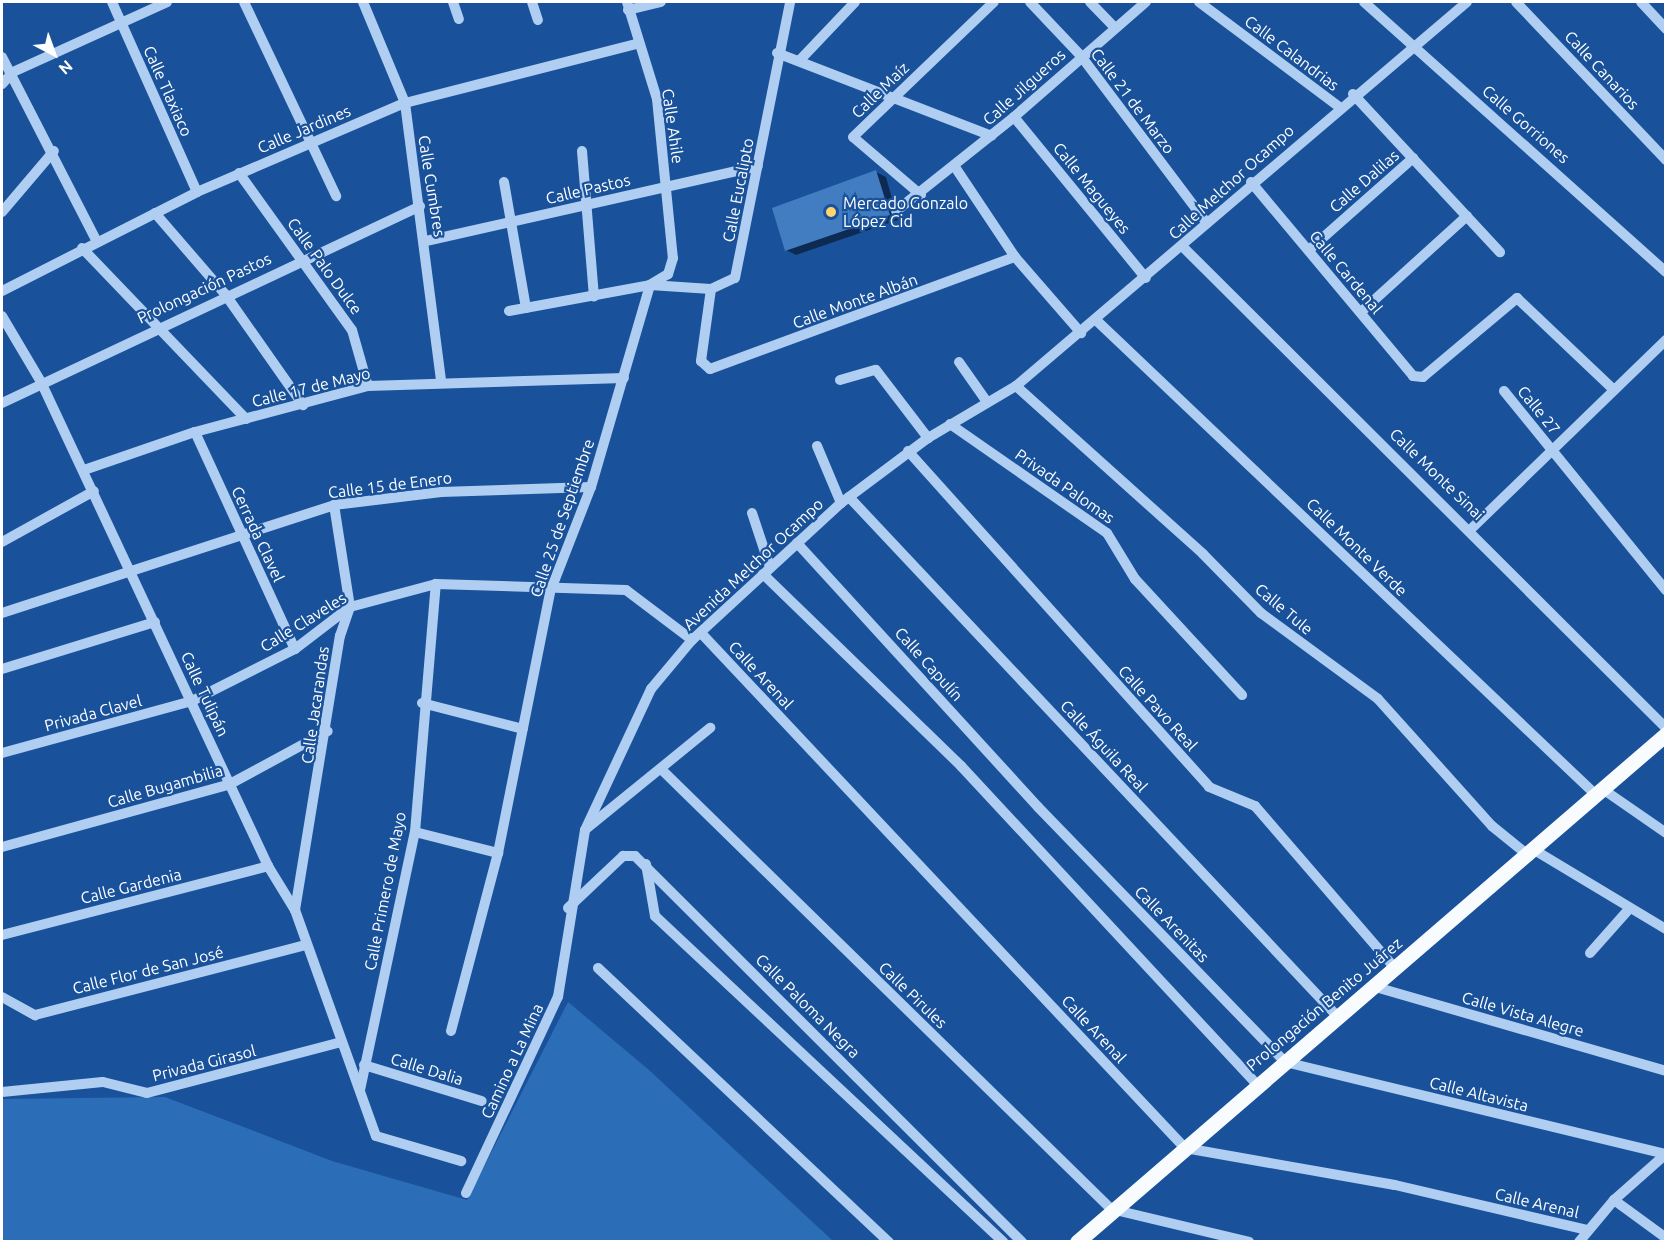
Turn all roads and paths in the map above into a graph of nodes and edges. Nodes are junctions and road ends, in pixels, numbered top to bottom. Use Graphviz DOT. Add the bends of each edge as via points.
graph roads {
  1 [pos="112,2"];
  2 [pos="166,2"];
  3 [pos="244,2"];
  4 [pos="363,2"];
  5 [pos="453,2"];
  6 [pos="532,2"];
  7 [pos="661,2"];
  8 [pos="790,2"];
  9 [pos="855,2"];
  10 [pos="994,2"];
  11 [pos="1030,2"];
  12 [pos="1090,2"];
  13 [pos="1146,2"];
  14 [pos="1199,2"];
  15 [pos="1364,2"];
  16 [pos="1467,2"];
  17 [pos="1516,2"];
  18 [pos="1641,2"];
  19 [pos="627,6"];
  20 [pos="459,19"];
  21 [pos="538,20"];
  22 [pos="120,21"];
  23 [pos="1115,28"];
  24 [pos="1665,29"];
  25 [pos="638,44"];
  26 [pos="1414,45"];
  27 [pos="777,53"];
  28 [pos="2,57"];
  29 [pos="1081,57"];
  30 [pos="800,60"];
  31 [pos="14,72"];
  32 [pos="2,84"];
  33 [pos="896,94"];
  34 [pos="1353,94"];
  35 [pos="405,103"];
  36 [pos="1338,106"];
  37 [pos="1014,117"];
  38 [pos="992,136"];
  39 [pos="309,142"];
  40 [pos="54,151"];
  41 [pos="582,151"];
  42 [pos="1413,158"];
  43 [pos="1665,160"];
  44 [pos="758,166"];
  45 [pos="955,166"];
  46 [pos="239,173"];
  47 [pos="504,182"];
  48 [pos="1251,182"];
  49 [pos="666,186"];
  50 [pos="197,192"];
  51 [pos="921,195"];
  52 [pos="336,196"];
  53 [pos="589,204"];
  54 [pos="420,206"];
  55 [pos="896,211"];
  56 [pos="2,212"];
  57 [pos="155,213"];
  58 [pos="1467,216"];
  59 [pos="510,222"];
  60 [pos="1207,223"];
  61 [pos="97,242"];
  62 [pos="426,242"];
  63 [pos="1183,247"];
  64 [pos="82,248"];
  65 [pos="1309,250"];
  66 [pos="1500,252"];
  67 [pos="1015,257"];
  68 [pos="301,260"];
  69 [pos="1665,272"];
  70 [pos="1146,278"];
  71 [pos="650,285"];
  72 [pos="711,289"];
  73 [pos="2,291"];
  74 [pos="225,294"];
  75 [pos="594,297"];
  76 [pos="526,308"];
  77 [pos="509,311"];
  78 [pos="1361,312"];
  79 [pos="2,316"];
  80 [pos="1096,320"];
  81 [pos="157,326"];
  82 [pos="1081,333"];
  83 [pos="1665,340"];
  84 [pos="959,362"];
  85 [pos="624,378"];
  86 [pos="840,380"];
  87 [pos="41,382"];
  88 [pos="441,382"];
  89 [pos="368,386"];
  90 [pos="1016,386"];
  91 [pos="1612,388"];
  92 [pos="1504,391"];
  93 [pos="987,402"];
  94 [pos="2,403"];
  95 [pos="303,405"];
  96 [pos="246,419"];
  97 [pos="950,424"];
  98 [pos="195,432"];
  99 [pos="928,438"];
  100 [pos="817,446"];
  101 [pos="1550,448"];
  102 [pos="908,452"];
  103 [pos="84,470"];
  104 [pos="591,488"];
  105 [pos="94,490"];
  106 [pos="845,500"];
  107 [pos="334,505"];
  108 [pos="752,513"];
  109 [pos="1471,529"];
  110 [pos="242,537"];
  111 [pos="2,542"];
  112 [pos="797,543"];
  113 [pos="130,569"];
  114 [pos="767,570"];
  115 [pos="436,584"];
  116 [pos="1665,590"];
  117 [pos="550,592"];
  118 [pos="350,607"];
  119 [pos="2,613"];
  120 [pos="155,622"];
  121 [pos="697,637"];
  122 [pos="295,649"];
  123 [pos="2,669"];
  124 [pos="1242,695"];
  125 [pos="192,701"];
  126 [pos="422,703"];
  127 [pos="710,728"];
  128 [pos="1665,728"];
  129 [pos="523,729"];
  130 [pos="328,731"];
  131 [pos="1665,734"];
  132 [pos="2,753"];
  133 [pos="663,771"];
  134 [pos="230,784"];
  135 [pos="1600,793"];
  136 [pos="1038,807"];
  137 [pos="585,830"];
  138 [pos="415,832"];
  139 [pos="1665,832"];
  140 [pos="2,847"];
  141 [pos="498,853"];
  142 [pos="1533,853"];
  143 [pos="646,864"];
  144 [pos="268,866"];
  145 [pos="568,908"];
  146 [pos="1629,909"];
  147 [pos="295,910"];
  148 [pos="1665,929"];
  149 [pos="2,934"];
  150 [pos="306,945"];
  151 [pos="1590,953"];
  152 [pos="598,968"];
  153 [pos="1395,968"];
  154 [pos="1372,986"];
  155 [pos="2,997"];
  156 [pos="1337,1016"];
  157 [pos="451,1031"];
  158 [pos="341,1042"];
  159 [pos="1285,1062"];
  160 [pos="364,1065"];
  161 [pos="1665,1071"];
  162 [pos="1257,1084"];
  163 [pos="2,1092"];
  164 [pos="360,1094"];
  165 [pos="482,1101"];
  166 [pos="1185,1148"];
  167 [pos="1665,1154"];
  168 [pos="461,1161"];
  169 [pos="466,1193"];
  170 [pos="1614,1200"];
  171 [pos="1111,1209"];
  172 [pos="1587,1230"];
  173 [pos="1665,1238"];
  174 [pos="889,1242"];
  175 [pos="1003,1242"];
  176 [pos="1022,1242"];
  177 [pos="1077,1242"];
  178 [pos="1249,1242"];
  179 [pos="1579,1242"];
  1 -- 22 [label="street, Calle Tlaxiaco"];
  2 -- 22 [label="street"];
  3 -- 39 [label="street"];
  4 -- 35 [label="street, Calle Cumbres"];
  5 -- 20 [label="street"];
  6 -- 21 [label="street"];
  7 -- 19 [label="street"];
  8 -- 27 [label="street, Calle Eucalipto"];
  9 -- 30 [label="street"];
  10 -- 33 [label="street, Calle Maíz"];
  11 -- 29 [label="street, Calle 21 de Marzo"];
  12 -- 23 [label="street"];
  13 -- 23 [label="street, Calle Jilgueros"];
  14 -- 36 [label="street, Calle Calandrias"];
  15 -- 26 [label="street, Calle Gorriones"];
  16 -- 26 [label="street, Calle Melchor Ocampo"];
  17 -- 43 [label="street, Calle Canarios"];
  18 -- 24 [label="street"];
  19 -- 25 [label="street, Calle Ahile"];
  22 -- 31 [label="street"];
  22 -- 50 [label="street, Calle Tlaxiaco"];
  23 -- 29 [label="street, Calle Jilgueros"];
  25 -- 35 [label="street, Calle Jardines"];
  25 -- 49 [label="street, Calle Ahile" via="657,99"];
  26 -- 34 [label="street, Calle Melchor Ocampo"];
  26 -- 69 [label="street, Calle Gorriones"];
  27 -- 30 [label="street"];
  27 -- 44 [label="street, Calle Eucalipto"];
  28 -- 31 [label="street"];
  29 -- 37 [label="street, Calle Jilgueros"];
  29 -- 60 [label="street, Calle 21 de Marzo"];
  30 -- 33 [label="street"];
  31 -- 32 [label="street"];
  31 -- 40 [label="street"];
  33 -- 38 [label="street"];
  33 -- 51 [label="street, Calle Maíz" via="853,140"];
  34 -- 36 [label="street, Calle Melchor Ocampo"];
  34 -- 42 [label="street, Calle Calandrias"];
  35 -- 39 [label="street, Calle Jardines"];
  35 -- 54 [label="street, Calle Cumbres"];
  36 -- 48 [label="street, Calle Melchor Ocampo"];
  37 -- 38 [label="street, Calle Jilgueros"];
  37 -- 70 [label="street, Calle Magueyes"];
  38 -- 45 [label="street, Calle Jilgueros"];
  39 -- 46 [label="street, Calle Jardines"];
  39 -- 52 [label="street"];
  40 -- 56 [label="street"];
  40 -- 61 [label="street"];
  41 -- 53 [label="street"];
  42 -- 58 [label="street, Calle Calandrias"];
  42 -- 65 [label="street, Calle Dalilas"];
  44 -- 49 [label="street, Calle Pastos"];
  44 -- 72 [label="street, Calle Eucalipto" via="736,276"];
  45 -- 51 [label="street, Calle Jilgueros"];
  45 -- 67 [label="street"];
  46 -- 50 [label="street, Calle Jardines"];
  46 -- 68 [label="street, Calle Palo Dulce"];
  47 -- 59 [label="street"];
  48 -- 60 [label="street, Calle Melchor Ocampo"];
  48 -- 65 [label="street, Calle Cardenal"];
  49 -- 53 [label="street, Calle Pastos"];
  49 -- 71 [label="street, Calle Ahile" via="673,266"];
  50 -- 57 [label="street, Calle Jardines"];
  51 -- 55 [label="street, Calle Jilgueros"];
  53 -- 59 [label="street, Calle Pastos"];
  53 -- 75 [label="street"];
  54 -- 62 [label="street, Calle Cumbres"];
  54 -- 68 [label="street, Prolongación Pastos"];
  57 -- 61 [label="street, Calle Jardines"];
  57 -- 74 [label="street"];
  58 -- 66 [label="street, Calle Calandrias"];
  58 -- 78 [label="street"];
  59 -- 62 [label="street, Calle Pastos"];
  59 -- 76 [label="street"];
  60 -- 63 [label="street, Calle Melchor Ocampo"];
  61 -- 64 [label="street, Calle Jardines"];
  62 -- 88 [label="street, Calle Cumbres"];
  63 -- 70 [label="street, Calle Melchor Ocampo"];
  63 -- 109 [label="street, Calle Monte Sinai"];
  64 -- 73 [label="street, Calle Jardines"];
  64 -- 81 [label="street"];
  65 -- 78 [label="street, Calle Cardenal"];
  67 -- 72 [label="street, Calle Monte Albán" via="705,369 701,361"];
  67 -- 82 [label="street"];
  68 -- 74 [label="street, Prolongación Pastos"];
  68 -- 89 [label="street, Calle Palo Dulce" via="352,330"];
  70 -- 80 [label="street, Calle Melchor Ocampo"];
  71 -- 72 [label="street"];
  71 -- 75 [label="street"];
  71 -- 85 [label="street, Calle 25 de Septiembre"];
  74 -- 81 [label="street, Prolongación Pastos"];
  74 -- 95 [label="street"];
  75 -- 76 [label="street"];
  76 -- 77 [label="street"];
  78 -- 91 [label="street, Calle Cardenal" via="1419,378 1517,298"];
  79 -- 87 [label="street, Calle Tulipán"];
  80 -- 82 [label="street, Calle Melchor Ocampo"];
  80 -- 135 [label="street, Calle Monte Verde"];
  81 -- 87 [label="street, Prolongación Pastos"];
  81 -- 96 [label="street"];
  82 -- 90 [label="street, Calle Melchor Ocampo"];
  83 -- 91 [label="street"];
  84 -- 93 [label="street"];
  85 -- 88 [label="street, Calle 17 de Mayo"];
  85 -- 104 [label="street, Calle 25 de Septiembre"];
  86 -- 99 [label="street" via="876,370"];
  87 -- 94 [label="street, Prolongación Pastos"];
  87 -- 103 [label="street, Calle Tulipán"];
  88 -- 89 [label="street, Calle 17 de Mayo"];
  89 -- 95 [label="street, Calle 17 de Mayo"];
  90 -- 93 [label="street, Avenida Melchor Ocampo"];
  90 -- 142 [label="street, Calle Tule" via="1270,621 1378,699 1492,826"];
  91 -- 101 [label="street"];
  92 -- 101 [label="street, Calle 27"];
  93 -- 97 [label="street, Avenida Melchor Ocampo"];
  95 -- 96 [label="street, Calle 17 de Mayo"];
  96 -- 98 [label="street, Calle 17 de Mayo"];
  97 -- 99 [label="street, Avenida Melchor Ocampo"];
  97 -- 124 [label="street, Privada Palomas" via="1116,541 1135,579"];
  98 -- 103 [label="street, Calle 17 de Mayo"];
  98 -- 110 [label="street, Cerrada Clavel"];
  99 -- 102 [label="street, Avenida Melchor Ocampo"];
  100 -- 106 [label="street"];
  101 -- 109 [label="street"];
  101 -- 116 [label="street"];
  102 -- 106 [label="street, Avenida Melchor Ocampo"];
  102 -- 153 [label="street, Calle Pavo Real" via="1209,788 1255,806"];
  103 -- 105 [label="street, Calle Tulipán"];
  104 -- 107 [label="street, Calle 15 de Enero" via="441,492"];
  104 -- 117 [label="street, Calle 25 de Septiembre"];
  105 -- 111 [label="street"];
  105 -- 113 [label="street, Calle Tulipán"];
  106 -- 112 [label="street, Avenida Melchor Ocampo"];
  106 -- 156 [label="street, Calle Águila Real"];
  107 -- 110 [label="street, Calle 15 de Enero"];
  107 -- 118 [label="street, Calle Jacarandas"];
  108 -- 114 [label="street"];
  109 -- 128 [label="street, Calle Monte Sinai"];
  110 -- 113 [label="street, Calle 15 de Enero"];
  110 -- 122 [label="street, Cerrada Clavel"];
  112 -- 114 [label="street, Avenida Melchor Ocampo"];
  112 -- 136 [label="street, Calle Capulín"];
  113 -- 119 [label="street, Calle 15 de Enero"];
  113 -- 120 [label="street, Calle Tulipán"];
  114 -- 121 [label="street, Avenida Melchor Ocampo"];
  114 -- 162 [label="street" via="961,766"];
  115 -- 117 [label="street, Calle Claveles"];
  115 -- 118 [label="street, Calle Claveles"];
  115 -- 126 [label="street, Calle Primero de Mayo"];
  117 -- 121 [label="street, Calle Arenal" via="627,590"];
  117 -- 129 [label="street, Calle 25 de Septiembre"];
  118 -- 122 [label="street, Calle Claveles"];
  118 -- 130 [label="street, Calle Jacarandas" via="340,636"];
  120 -- 123 [label="street"];
  120 -- 125 [label="street, Calle Tulipán"];
  121 -- 137 [label="street, Avenida Melchor Ocampo" via="651,689"];
  121 -- 166 [label="street, Calle Arenal"];
  122 -- 125 [label="street, Calle Claveles"];
  125 -- 132 [label="street, Privada Clavel"];
  125 -- 134 [label="street, Calle Tulipán"];
  126 -- 129 [label="street"];
  126 -- 138 [label="street, Calle Primero de Mayo"];
  127 -- 133 [label="street"];
  129 -- 141 [label="street, Calle 25 de Septiembre"];
  130 -- 134 [label="street, Calle Bugambilia"];
  130 -- 147 [label="street, Calle Jacarandas"];
  131 -- 135 [label="main road, Prolongación Benito Juárez"];
  133 -- 137 [label="street"];
  133 -- 171 [label="street, Calle Pirules"];
  134 -- 140 [label="street, Calle Bugambilia"];
  134 -- 144 [label="street, Calle Tulipán"];
  135 -- 139 [label="street, Calle Monte Verde"];
  135 -- 142 [label="main road, Prolongación Benito Juárez"];
  136 -- 159 [label="street, Calle Arenitas"];
  137 -- 145 [label="street, Camino a La Mina"];
  138 -- 141 [label="street"];
  138 -- 160 [label="street, Calle Primero de Mayo"];
  141 -- 157 [label="street, Calle 25 de Septiembre"];
  142 -- 146 [label="street, Calle Tule"];
  142 -- 153 [label="main road, Prolongación Benito Juárez"];
  143 -- 145 [label="street" via="627,854"];
  143 -- 175 [label="street" via="655,916"];
  143 -- 176 [label="street, Calle Paloma Negra"];
  144 -- 147 [label="street, Calle Tulipán"];
  144 -- 149 [label="street, Calle Gardenia"];
  145 -- 169 [label="street, Camino a La Mina" via="558,997"];
  146 -- 148 [label="street, Calle Tule"];
  146 -- 151 [label="street"];
  147 -- 150 [label="street, Calle Tulipán"];
  150 -- 155 [label="street, Calle Flor de San José" via="35,1015"];
  150 -- 158 [label="street, Calle Tulipán"];
  152 -- 174 [label="street"];
  153 -- 154 [label="main road, Prolongación Benito Juárez"];
  154 -- 156 [label="main road, Prolongación Benito Juárez"];
  154 -- 161 [label="street, Calle Vista Alegre"];
  156 -- 159 [label="main road, Prolongación Benito Juárez"];
  158 -- 163 [label="street, Privada Girasol" via="147,1093 103,1082"];
  158 -- 164 [label="street, Calle Tulipán"];
  159 -- 162 [label="main road, Prolongación Benito Juárez"];
  159 -- 167 [label="street, Calle Altavista"];
  160 -- 164 [label="street, Calle Primero de Mayo"];
  160 -- 165 [label="street, Calle Dalia"];
  162 -- 166 [label="main road, Prolongación Benito Juárez"];
  164 -- 168 [label="street, Calle Tulipán" via="378,1137"];
  166 -- 171 [label="main road, Prolongación Benito Juárez"];
  166 -- 172 [label="street, Calle Arenal" via="1395,1185"];
  167 -- 170 [label="street"];
  170 -- 172 [label="street"];
  170 -- 173 [label="street"];
  171 -- 177 [label="main road, Prolongación Benito Juárez"];
  171 -- 178 [label="street"];
  172 -- 179 [label="street"];
}
